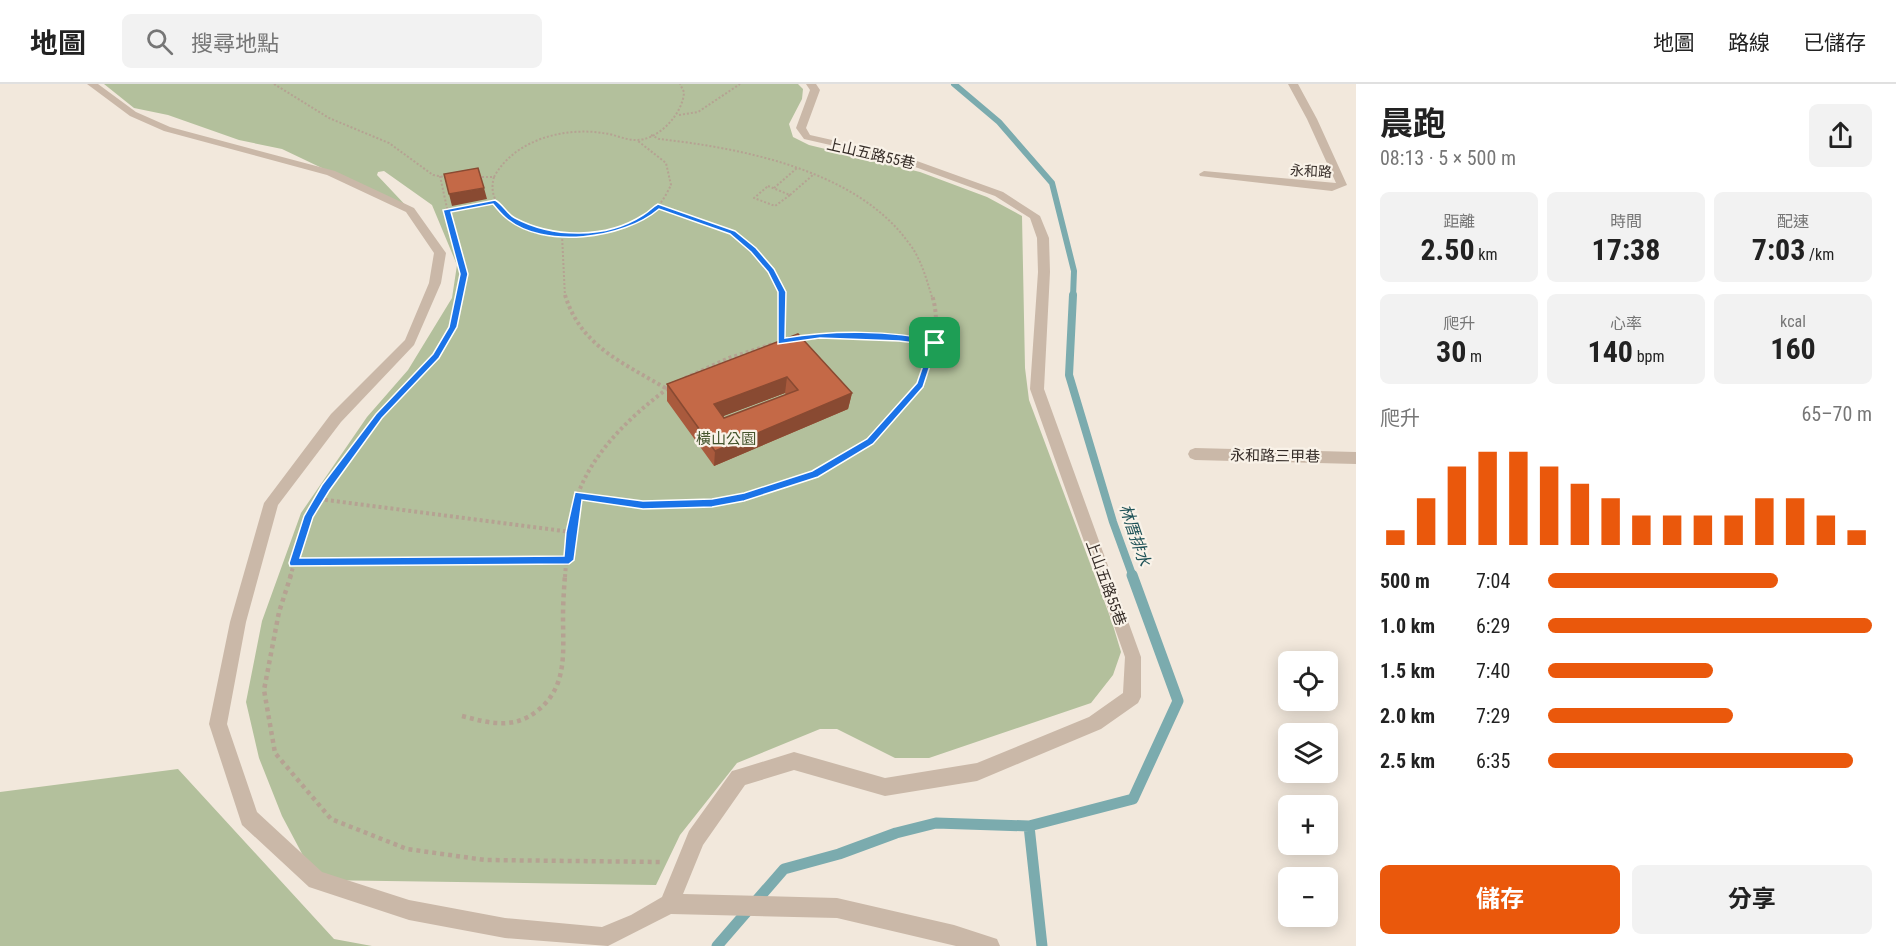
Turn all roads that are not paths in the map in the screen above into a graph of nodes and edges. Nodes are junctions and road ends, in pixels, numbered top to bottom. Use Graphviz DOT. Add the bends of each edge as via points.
graph roads {
  1 [pos="92,84"];
  2 [pos="811,84"];
  3 [pos="1293,84"];
  4 [pos="1204,174"];
  5 [pos="1195,454"];
  6 [pos="1356,458"];
  7 [pos="669,904"];
  8 [pos="599,942"];
  9 [pos="990,946"];
  1 -- 8 [label="street" via="134,114 167,129 331,173 410,210 440,253 435,283 410,342 336,418 271,503 238,622 218,724 249,818 316,880 409,910"];
  2 -- 7 [label="street, 上山五路55巷" via="815,90 801,128 807,137 899,158 999,194 1035,216 1043,238 1044,272 1037,389 1133,657 1132,697 1095,723 977,772 885,787 794,761 739,778 696,837"];
  3 -- 4 [label="street, 永和路" via="1342,185 1332,188"];
  5 -- 6 [label="street, 永和路三甲巷"];
  7 -- 8 [label="street"];
  7 -- 9 [label="street" via="837,908"];
}
